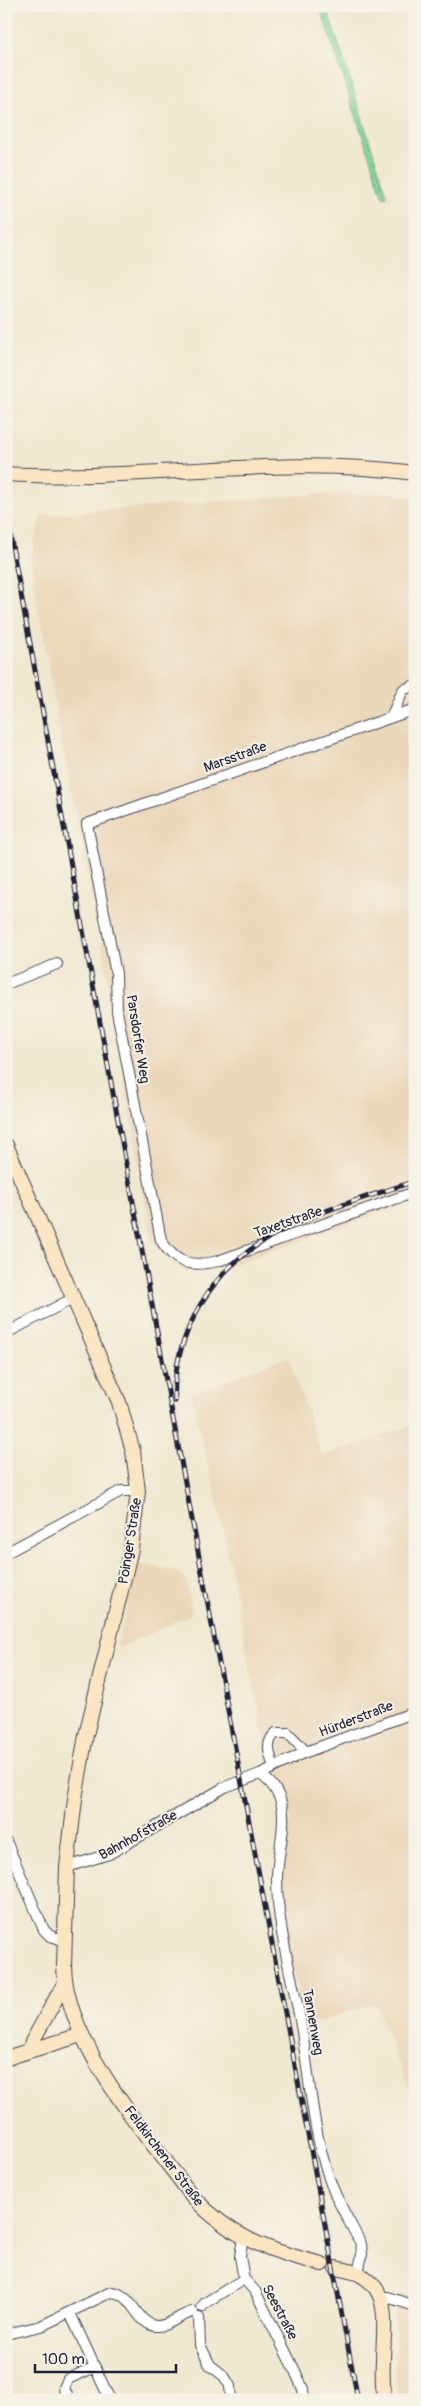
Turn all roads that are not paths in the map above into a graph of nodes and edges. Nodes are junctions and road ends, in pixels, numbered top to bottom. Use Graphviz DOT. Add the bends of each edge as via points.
graph roads {
  1 [pos="415,473"];
  2 [pos="6,474"];
  3 [pos="415,685"];
  4 [pos="415,709"];
  5 [pos="392,715"];
  6 [pos="87,824"];
  7 [pos="57,964"];
  8 [pos="6,984"];
  9 [pos="6,1145"];
  10 [pos="415,1192"];
  11 [pos="170,1255"];
  12 [pos="74,1298"];
  13 [pos="6,1332"];
  14 [pos="138,1491"];
  15 [pos="6,1553"];
  16 [pos="415,1712"];
  17 [pos="306,1752"];
  18 [pos="274,1767"];
  19 [pos="260,1774"];
  20 [pos="8,1848"];
  21 [pos="67,1867"];
  22 [pos="64,1940"];
  23 [pos="65,1982"];
  24 [pos="81,2035"];
  25 [pos="30,2050"];
  26 [pos="6,2058"];
  27 [pos="243,2238"];
  28 [pos="322,2264"];
  29 [pos="336,2268"];
  30 [pos="358,2274"];
  31 [pos="244,2279"];
  32 [pos="381,2298"];
  33 [pos="415,2306"];
  34 [pos="70,2312"];
  35 [pos="198,2312"];
  36 [pos="6,2334"];
  37 [pos="96,2367"];
  38 [pos="69,2400"];
  39 [pos="110,2400"];
  40 [pos="231,2400"];
  41 [pos="304,2400"];
  42 [pos="384,2400"];
  1 -- 2 [label="street" via="292,464 60,476"];
  3 -- 5 [label="street" via="403,690"];
  4 -- 5 [label="street, Marsstraße"];
  5 -- 6 [label="street, Marsstraße"];
  6 -- 11 [label="street, Parsdorfer Weg" via="116,974 117,1011 161,1240"];
  7 -- 8 [label="street"];
  9 -- 12 [label="street, Poinger Straße"];
  10 -- 11 [label="street, Taxetstraße" via="218,1261 201,1265 184,1263"];
  12 -- 13 [label="street"];
  12 -- 14 [label="street, Poinger Straße" via="126,1424 134,1451"];
  14 -- 15 [label="street" via="121,1491"];
  14 -- 21 [label="street, Poinger Straße" via="131,1549 81,1762"];
  16 -- 17 [label="street, Hürderstraße"];
  17 -- 18 [label="street, Hürderstraße"];
  17 -- 18 [label="street, Hürderstraße" via="288,1733 276,1733 269,1746"];
  18 -- 19 [label="street, Hürderstraße"];
  19 -- 21 [label="street, Bahnhofstraße" via="224,1787 109,1854"];
  19 -- 30 [label="street, Tannenweg" via="277,1793 285,1814 277,1878 278,1908 302,2030 320,2150 329,2178 362,2244"];
  20 -- 22 [label="street" via="44,1930 50,1936"];
  21 -- 22 [label="street"];
  22 -- 23 [label="street"];
  23 -- 24 [label="street, Feldkirchener Straße"];
  23 -- 25 [label="street"];
  24 -- 25 [label="street"];
  24 -- 27 [label="street, Feldkirchener Straße" via="117,2094 193,2197 219,2223"];
  25 -- 26 [label="street"];
  27 -- 28 [label="street, Feldkirchener Straße" via="278,2253"];
  27 -- 31 [label="street, Seestraße" via="240,2257"];
  29 -- 30 [label="street"];
  30 -- 32 [label="street" via="373,2286"];
  31 -- 35 [label="street" via="205,2303"];
  31 -- 41 [label="street, Seestraße" via="255,2291 295,2371"];
  32 -- 33 [label="street" via="388,2297"];
  32 -- 42 [label="street" via="385,2314"];
  34 -- 35 [label="street" via="111,2292 118,2292 147,2323 154,2326"];
  34 -- 36 [label="street" via="41,2326"];
  34 -- 37 [label="street"];
  35 -- 40 [label="street" via="200,2345 210,2365 227,2381"];
  37 -- 38 [label="street" via="68,2379 64,2388"];
  37 -- 39 [label="street"];
}
